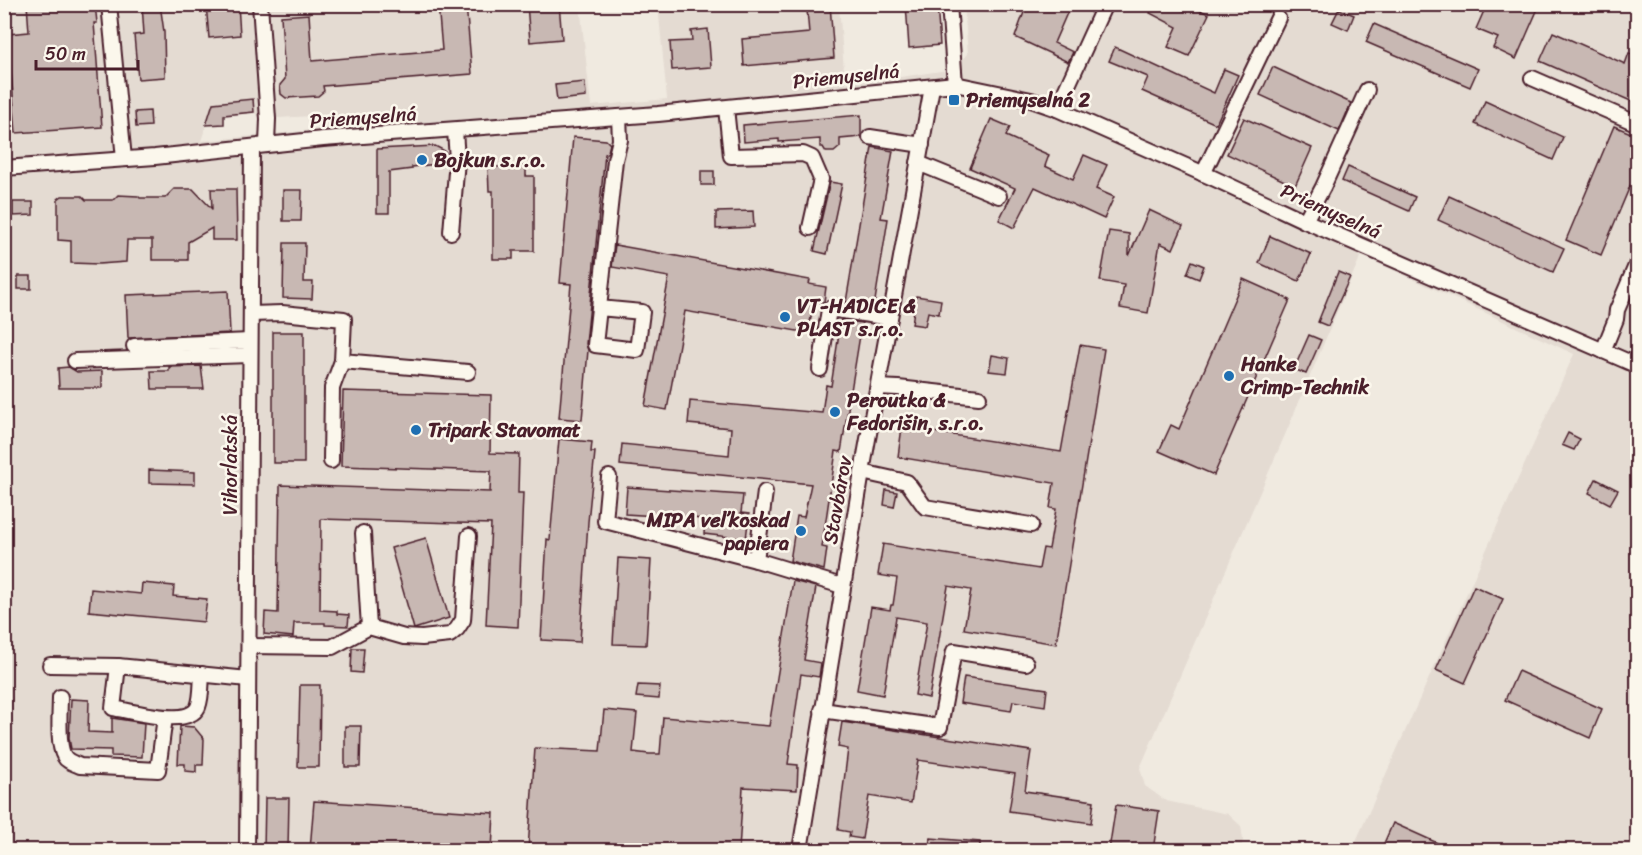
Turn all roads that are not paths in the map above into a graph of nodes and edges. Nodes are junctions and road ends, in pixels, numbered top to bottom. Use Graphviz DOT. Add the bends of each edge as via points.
graph roads {
  1 [pos="109,4"];
  2 [pos="260,4"];
  3 [pos="950,4"];
  4 [pos="1105,4"];
  5 [pos="1278,18"];
  6 [pos="1532,78"];
  7 [pos="955,84"];
  8 [pos="932,87"];
  9 [pos="1368,90"];
  10 [pos="726,108"];
  11 [pos="1057,110"];
  12 [pos="619,117"];
  13 [pos="1638,124"];
  14 [pos="455,130"];
  15 [pos="870,137"];
  16 [pos="267,144"];
  17 [pos="922,145"];
  18 [pos="252,147"];
  19 [pos="124,159"];
  20 [pos="918,163"];
  21 [pos="4,168"];
  22 [pos="1203,174"];
  23 [pos="999,196"];
  24 [pos="1305,221"];
  25 [pos="810,228"];
  26 [pos="451,232"];
  27 [pos="1638,261"];
  28 [pos="599,308"];
  29 [pos="250,314"];
  30 [pos="890,318"];
  31 [pos="250,341"];
  32 [pos="134,346"];
  33 [pos="1603,351"];
  34 [pos="250,356"];
  35 [pos="75,361"];
  36 [pos="342,362"];
  37 [pos="1638,366"];
  38 [pos="820,369"];
  39 [pos="468,372"];
  40 [pos="878,387"];
  41 [pos="979,397"];
  42 [pos="331,461"];
  43 [pos="862,472"];
  44 [pos="609,477"];
  45 [pos="765,492"];
  46 [pos="1031,525"];
  47 [pos="363,532"];
  48 [pos="469,536"];
  49 [pos="756,560"];
  50 [pos="842,586"];
  51 [pos="369,627"];
  52 [pos="249,646"];
  53 [pos="1026,663"];
  54 [pos="50,665"];
  55 [pos="118,666"];
  56 [pos="202,674"];
  57 [pos="248,679"];
  58 [pos="60,697"];
  59 [pos="822,710"];
  60 [pos="165,717"];
  61 [pos="247,850"];
  62 [pos="800,850"];
  1 -- 19 [label="street"];
  2 -- 16 [label="street"];
  3 -- 7 [label="street"];
  4 -- 11 [label="street"];
  5 -- 22 [label="street"];
  6 -- 13 [label="street"];
  7 -- 8 [label="street, Priemyselná"];
  7 -- 11 [label="street, Priemyselná" via="1031,100"];
  8 -- 10 [label="street, Priemyselná"];
  8 -- 17 [label="street, Stavbárov"];
  9 -- 24 [label="street"];
  10 -- 12 [label="street, Priemyselná"];
  10 -- 25 [label="street" via="731,156 802,154 812,158 821,179"];
  11 -- 22 [label="street, Priemyselná"];
  12 -- 14 [label="street, Priemyselná"];
  12 -- 28 [label="street" via="620,140"];
  14 -- 16 [label="street, Priemyselná"];
  14 -- 26 [label="street" via="457,160"];
  15 -- 17 [label="street"];
  16 -- 18 [label="street, Priemyselná"];
  17 -- 20 [label="street, Stavbárov"];
  18 -- 19 [label="street, Priemyselná"];
  18 -- 29 [label="street, Vihorlatská"];
  19 -- 21 [label="street, Priemyselná"];
  20 -- 23 [label="street"];
  20 -- 30 [label="street, Stavbárov"];
  22 -- 24 [label="street, Priemyselná"];
  24 -- 33 [label="street, Priemyselná"];
  27 -- 33 [label="street"];
  29 -- 31 [label="street, Vihorlatská"];
  29 -- 36 [label="street" via="344,319"];
  30 -- 38 [label="street" via="829,309"];
  30 -- 40 [label="street, Stavbárov"];
  31 -- 32 [label="street"];
  31 -- 34 [label="street, Vihorlatská"];
  33 -- 37 [label="street, Priemyselná"];
  34 -- 35 [label="street"];
  34 -- 52 [label="street, Vihorlatská"];
  36 -- 39 [label="street"];
  36 -- 42 [label="street" via="332,388"];
  40 -- 41 [label="street"];
  40 -- 43 [label="street, Stavbárov"];
  43 -- 46 [label="street" via="908,482 925,507"];
  43 -- 50 [label="street, Stavbárov"];
  44 -- 49 [label="street" via="605,521"];
  45 -- 49 [label="street"];
  47 -- 51 [label="street"];
  48 -- 51 [label="street" via="463,621 457,629 450,635 422,638"];
  49 -- 50 [label="street"];
  50 -- 59 [label="street, Stavbárov"];
  51 -- 52 [label="street" via="332,647"];
  52 -- 57 [label="street, Vihorlatská"];
  53 -- 59 [label="street" via="954,651 940,727"];
  54 -- 55 [label="street"];
  55 -- 56 [label="street"];
  55 -- 60 [label="street" via="113,708"];
  56 -- 57 [label="street"];
  56 -- 60 [label="street" via="194,712 188,717"];
  57 -- 61 [label="street, Vihorlatská"];
  58 -- 60 [label="street" via="61,748 69,761 80,766 158,770"];
  59 -- 62 [label="street, Stavbárov"];
}
